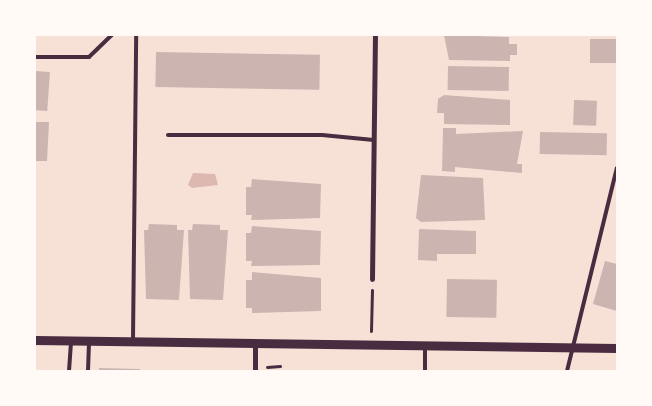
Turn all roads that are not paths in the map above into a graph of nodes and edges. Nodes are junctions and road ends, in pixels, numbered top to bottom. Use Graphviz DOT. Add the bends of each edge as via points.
graph roads {
  1 [pos="112,35"];
  2 [pos="136,35"];
  3 [pos="375,35"];
  4 [pos="35,57"];
  5 [pos="168,135"];
  6 [pos="374,140"];
  7 [pos="617,168"];
  8 [pos="372,279"];
  9 [pos="35,340"];
  10 [pos="71,340"];
  11 [pos="89,341"];
  12 [pos="133,341"];
  13 [pos="255,342"];
  14 [pos="425,345"];
  15 [pos="571,347"];
  16 [pos="617,348"];
  17 [pos="69,371"];
  18 [pos="88,371"];
  19 [pos="255,371"];
  20 [pos="425,371"];
  21 [pos="567,371"];
  1 -- 4 [label="lane" via="89,57"];
  2 -- 12 [label="lane"];
  3 -- 6 [label="street"];
  5 -- 6 [label="lane" via="322,135"];
  6 -- 8 [label="street"];
  7 -- 15 [label="lane"];
  9 -- 10 [label="street"];
  10 -- 11 [label="street"];
  10 -- 17 [label="lane"];
  11 -- 12 [label="street"];
  11 -- 18 [label="lane"];
  12 -- 13 [label="street"];
  13 -- 14 [label="street"];
  13 -- 19 [label="street"];
  14 -- 15 [label="street"];
  14 -- 20 [label="lane"];
  15 -- 16 [label="street"];
  15 -- 21 [label="lane"];
}
